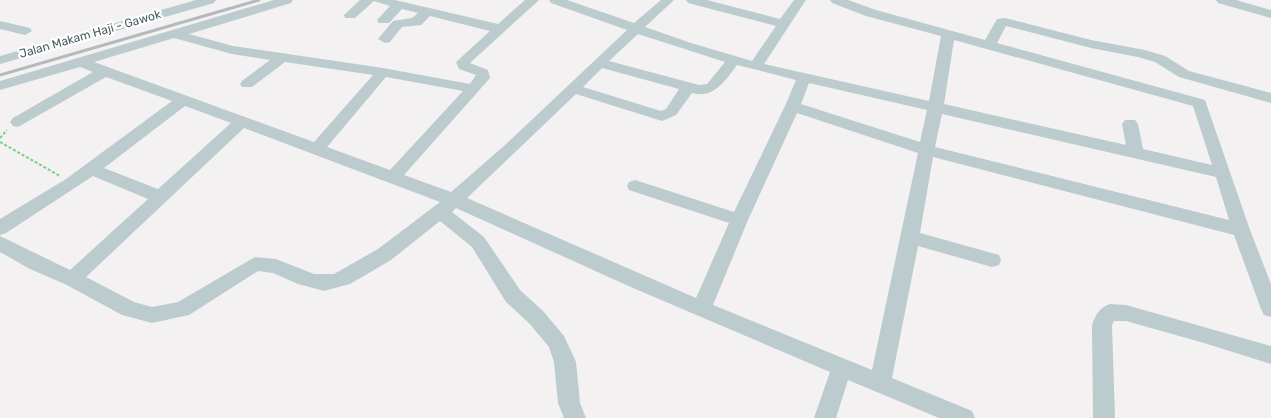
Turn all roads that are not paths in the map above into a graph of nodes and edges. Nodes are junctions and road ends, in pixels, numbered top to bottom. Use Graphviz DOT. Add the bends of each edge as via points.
graph roads {
  1 [pos="210,0"];
  2 [pos="287,0"];
  3 [pos="368,0"];
  4 [pos="379,0"];
  5 [pos="533,0"];
  6 [pos="555,0"];
  7 [pos="668,0"];
  8 [pos="692,0"];
  9 [pos="800,0"];
  10 [pos="1222,0"];
  11 [pos="842,1"];
  12 [pos="174,5"];
  13 [pos="399,5"];
  14 [pos="427,12"];
  15 [pos="1271,14"];
  16 [pos="350,15"];
  17 [pos="384,20"];
  18 [pos="782,24"];
  19 [pos="0,25"];
  20 [pos="637,28"];
  21 [pos="500,29"];
  22 [pos="25,32"];
  23 [pos="948,33"];
  24 [pos="176,34"];
  25 [pos="385,39"];
  26 [pos="989,45"];
  27 [pos="281,58"];
  28 [pos="0,60"];
  29 [pos="734,60"];
  30 [pos="80,62"];
  31 [pos="599,63"];
  32 [pos="755,66"];
  33 [pos="104,71"];
  34 [pos="383,72"];
  35 [pos="1184,74"];
  36 [pos="804,78"];
  37 [pos="248,84"];
  38 [pos="0,86"];
  39 [pos="688,88"];
  40 [pos="474,89"];
  41 [pos="574,89"];
  42 [pos="1271,98"];
  43 [pos="183,100"];
  44 [pos="1200,104"];
  45 [pos="794,106"];
  46 [pos="937,108"];
  47 [pos="243,121"];
  48 [pos="18,122"];
  49 [pos="1130,124"];
  50 [pos="316,150"];
  51 [pos="927,150"];
  52 [pos="1136,154"];
  53 [pos="91,169"];
  54 [pos="1223,173"];
  55 [pos="394,177"];
  56 [pos="635,186"];
  57 [pos="160,197"];
  58 [pos="447,206"];
  59 [pos="739,220"];
  60 [pos="0,228"];
  61 [pos="1241,230"];
  62 [pos="912,238"];
  63 [pos="0,243"];
  64 [pos="992,260"];
  65 [pos="72,279"];
  66 [pos="701,309"];
  67 [pos="1271,309"];
  68 [pos="1271,355"];
  69 [pos="842,367"];
  70 [pos="880,383"];
  71 [pos="575,418"];
  72 [pos="825,418"];
  73 [pos="964,418"];
  74 [pos="1104,418"];
  1 -- 12 [label="street, Jalan Makam Haji - Gawok"];
  2 -- 24 [label="street"];
  3 -- 16 [label="street"];
  4 -- 13 [label="street"];
  5 -- 21 [label="street"];
  6 -- 20 [label="street"];
  7 -- 20 [label="street"];
  8 -- 18 [label="street"];
  9 -- 18 [label="street"];
  10 -- 15 [label="street"];
  11 -- 23 [label="street" via="871,13"];
  12 -- 28 [label="street, Jalan Makam Haji - Gawok" via="94,34"];
  13 -- 14 [label="street"];
  13 -- 17 [label="street"];
  14 -- 21 [label="street"];
  14 -- 25 [label="street" via="416,22 399,23"];
  18 -- 32 [label="street"];
  19 -- 22 [label="street"];
  20 -- 29 [label="street"];
  20 -- 31 [label="street"];
  21 -- 40 [label="street" via="462,64 484,74"];
  23 -- 26 [label="street"];
  23 -- 46 [label="street"];
  24 -- 27 [label="street" via="206,44"];
  24 -- 30 [label="street"];
  26 -- 35 [label="street" via="1002,22 1006,22 1160,58"];
  26 -- 44 [label="street"];
  27 -- 34 [label="street"];
  27 -- 37 [label="street"];
  29 -- 32 [label="street"];
  29 -- 39 [label="street" via="709,88"];
  30 -- 33 [label="street"];
  30 -- 38 [label="street"];
  31 -- 39 [label="street"];
  31 -- 41 [label="street"];
  32 -- 36 [label="street"];
  33 -- 43 [label="street"];
  33 -- 48 [label="street"];
  34 -- 40 [label="street"];
  34 -- 50 [label="street"];
  35 -- 42 [label="street"];
  35 -- 44 [label="street"];
  36 -- 45 [label="street"];
  36 -- 46 [label="street"];
  39 -- 41 [label="street" via="671,112 662,116"];
  40 -- 55 [label="street"];
  41 -- 58 [label="street"];
  43 -- 47 [label="street"];
  43 -- 53 [label="street"];
  44 -- 54 [label="street"];
  45 -- 51 [label="street"];
  45 -- 59 [label="street"];
  46 -- 51 [label="street"];
  46 -- 52 [label="street"];
  47 -- 50 [label="street"];
  47 -- 57 [label="street"];
  49 -- 52 [label="street"];
  50 -- 55 [label="street"];
  51 -- 61 [label="street"];
  51 -- 62 [label="street"];
  52 -- 54 [label="street"];
  53 -- 57 [label="street"];
  53 -- 60 [label="street"];
  54 -- 61 [label="street"];
  55 -- 58 [label="street"];
  56 -- 59 [label="street"];
  57 -- 65 [label="street"];
  58 -- 65 [label="street" via="397,246 340,280 326,284 269,264 255,264 182,309 144,314"];
  58 -- 66 [label="street"];
  58 -- 71 [label="street" via="478,242 513,296 557,342 565,362 569,403"];
  59 -- 66 [label="street"];
  61 -- 67 [label="street"];
  62 -- 64 [label="street"];
  62 -- 70 [label="street"];
  63 -- 65 [label="street"];
  66 -- 69 [label="street"];
  68 -- 74 [label="street" via="1126,313 1110,312 1102,325"];
  69 -- 70 [label="street"];
  69 -- 72 [label="street"];
  70 -- 73 [label="street"];
}
